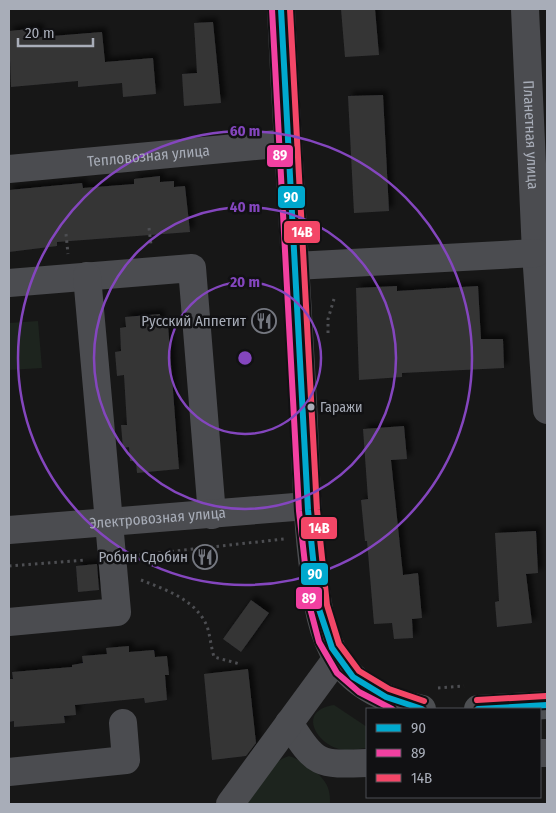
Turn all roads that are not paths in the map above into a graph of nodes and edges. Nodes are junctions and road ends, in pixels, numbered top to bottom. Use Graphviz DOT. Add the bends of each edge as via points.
graph roads {
  1 [pos="281,9"];
  2 [pos="525,9"];
  3 [pos="288,143"];
  4 [pos="9,169"];
  5 [pos="536,253"];
  6 [pos="295,266"];
  7 [pos="87,276"];
  8 [pos="9,283"];
  9 [pos="547,410"];
  10 [pos="307,506"];
  11 [pos="212,514"];
  12 [pos="108,522"];
  13 [pos="9,530"];
  14 [pos="9,622"];
  15 [pos="337,658"];
  16 [pos="426,698"];
  17 [pos="476,698"];
  18 [pos="547,705"];
  19 [pos="123,723"];
  20 [pos="289,723"];
  21 [pos="366,763"];
  22 [pos="9,772"];
  23 [pos="230,804"];
  1 -- 3 [label="main road"];
  2 -- 5 [label="street, Планетная улица"];
  3 -- 4 [label="street, Тепловозная улица"];
  3 -- 6 [label="main road"];
  5 -- 6 [label="street"];
  5 -- 9 [label="street, Планетная улица"];
  6 -- 10 [label="main road"];
  7 -- 8 [label="street"];
  7 -- 11 [label="street" via="192,268"];
  7 -- 12 [label="street"];
  10 -- 11 [label="street, Электровозная улица"];
  10 -- 15 [label="main road" via="317,600 325,634"];
  11 -- 12 [label="street, Электровозная улица"];
  12 -- 13 [label="street, Электровозная улица"];
  12 -- 14 [label="street" via="117,612"];
  15 -- 16 [label="main road" via="358,682 389,699"];
  15 -- 20 [label="street"];
  17 -- 18 [label="main road"];
  19 -- 22 [label="street" via="126,760"];
  20 -- 21 [label="street" via="309,753 324,763"];
  20 -- 23 [label="street"];
}
